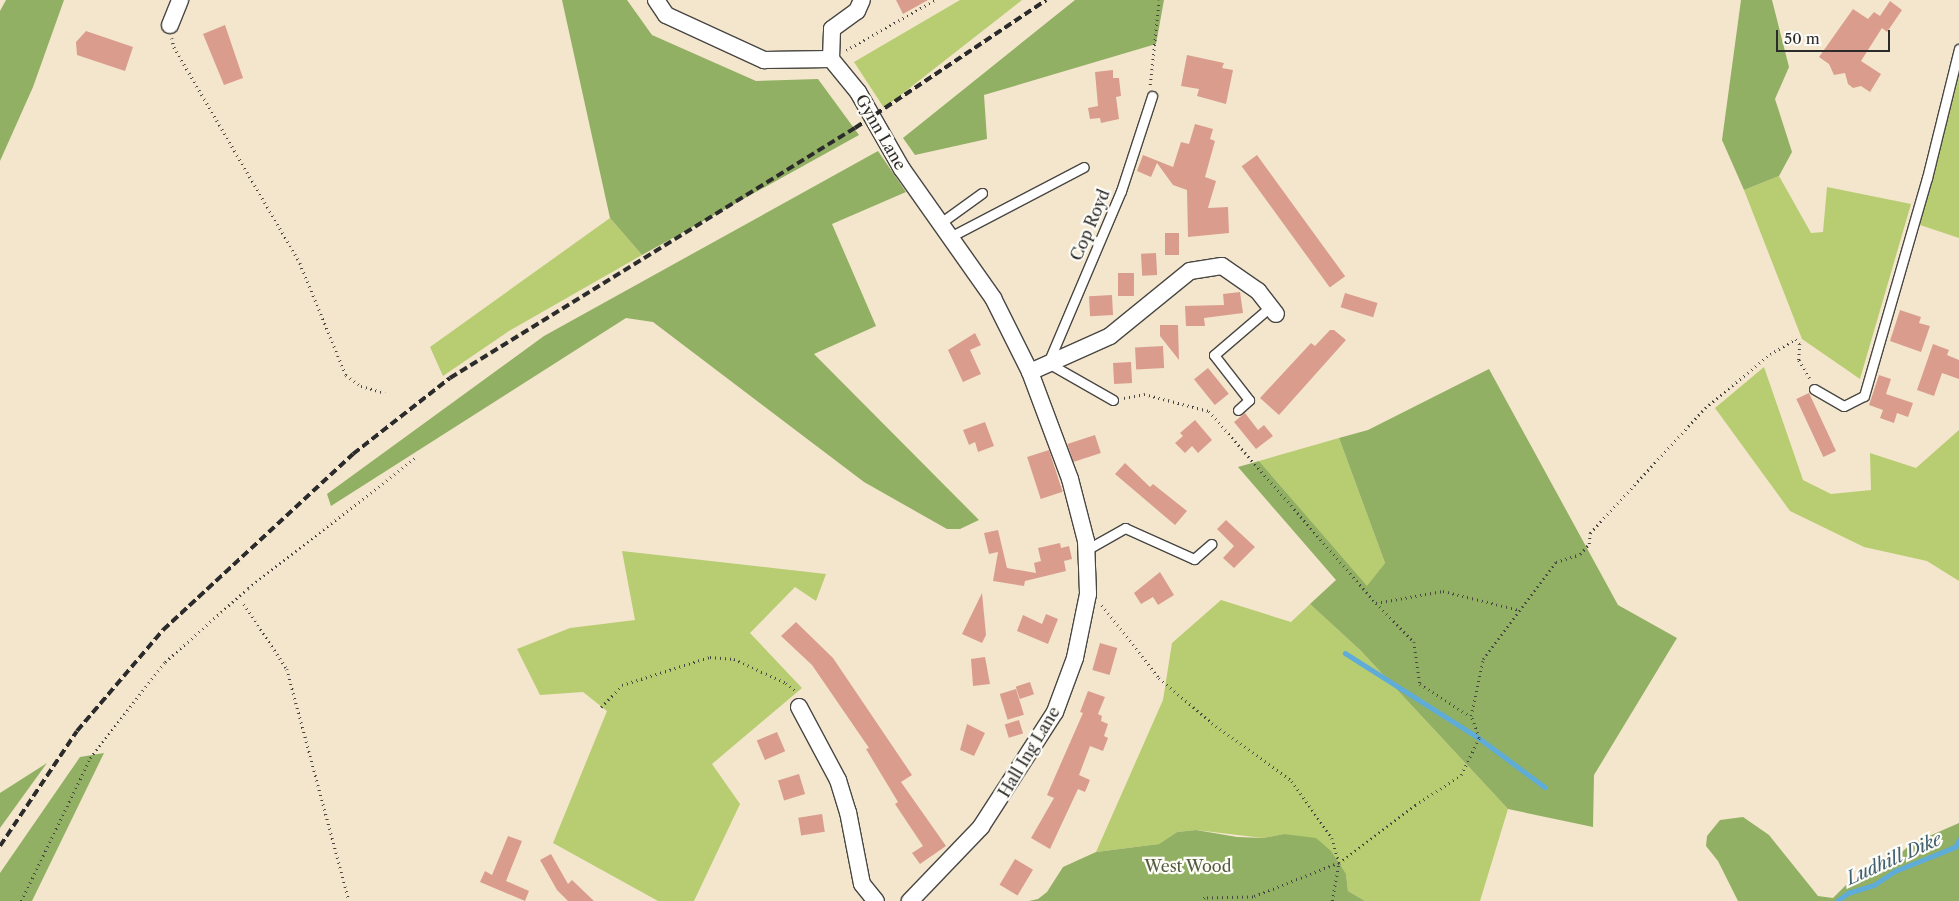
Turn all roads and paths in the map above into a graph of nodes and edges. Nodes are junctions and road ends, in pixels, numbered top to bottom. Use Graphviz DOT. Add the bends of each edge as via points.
graph roads {
  1 [pos="180,0"];
  2 [pos="656,0"];
  3 [pos="862,0"];
  4 [pos="935,0"];
  5 [pos="1159,0"];
  6 [pos="170,25"];
  7 [pos="174,47"];
  8 [pos="1959,49"];
  9 [pos="831,58"];
  10 [pos="1152,96"];
  11 [pos="1084,167"];
  12 [pos="982,193"];
  13 [pos="943,231"];
  14 [pos="1273,310"];
  15 [pos="1048,363"];
  16 [pos="1030,372"];
  17 [pos="1814,389"];
  18 [pos="385,393"];
  19 [pos="1112,400"];
  20 [pos="1238,410"];
  21 [pos="416,457"];
  22 [pos="1211,544"];
  23 [pos="1086,550"];
  24 [pos="1088,594"];
  25 [pos="1376,603"];
  26 [pos="244,604"];
  27 [pos="1518,610"];
  28 [pos="601,707"];
  29 [pos="799,707"];
  30 [pos="1471,716"];
  31 [pos="1339,863"];
  32 [pos="20,901"];
  33 [pos="349,901"];
  34 [pos="876,901"];
  35 [pos="910,901"];
  36 [pos="1201,901"];
  37 [pos="1332,901"];
  1 -- 6 [label="street"];
  2 -- 9 [label="street" via="666,15 764,60"];
  3 -- 9 [label="street" via="857,11 832,28"];
  4 -- 9 [label="path"];
  5 -- 10 [label="path" via="1150,84"];
  7 -- 18 [label="path" via="300,263 346,375 361,386"];
  8 -- 17 [label="lane" via="1927,178 1864,396 1844,406"];
  9 -- 13 [label="street, Gynn Lane" via="858,92 902,169"];
  10 -- 15 [label="lane, Cop Royd" via="1121,191"];
  11 -- 13 [label="lane"];
  12 -- 13 [label="lane"];
  13 -- 16 [label="street, Gynn Lane" via="993,298"];
  14 -- 15 [label="street" via="1258,291 1222,266 1190,271 1110,336"];
  14 -- 20 [label="lane" via="1214,355 1248,400"];
  15 -- 16 [label="street"];
  15 -- 19 [label="lane"];
  16 -- 23 [label="street, Hall Ing Lane" via="1070,479"];
  17 -- 27 [label="path" via="1799,360 1800,344 1796,339 1770,354 1706,408 1590,533 1589,544 1580,554 1556,562"];
  19 -- 25 [label="path" via="1144,394 1209,411"];
  21 -- 32 [label="path" via="248,588 165,662 90,758"];
  22 -- 23 [label="lane" via="1194,559 1125,528"];
  23 -- 24 [label="street, Hall Ing Lane"];
  24 -- 31 [label="path" via="1094,595 1159,678 1212,723 1292,781 1332,838"];
  24 -- 35 [label="street, Hall Ing Lane" via="1075,658 1055,712 981,827"];
  25 -- 27 [label="path" via="1443,591"];
  25 -- 30 [label="path" via="1414,642 1420,684"];
  26 -- 33 [label="path" via="287,669"];
  27 -- 30 [label="path" via="1483,659"];
  28 -- 29 [label="path" via="622,685 710,657 734,659 786,683 798,693"];
  29 -- 34 [label="street" via="838,780 848,812 862,884"];
  30 -- 31 [label="path" via="1479,738 1461,775 1414,805"];
  31 -- 36 [label="path" via="1253,897 1205,898"];
  31 -- 37 [label="path"];
}
